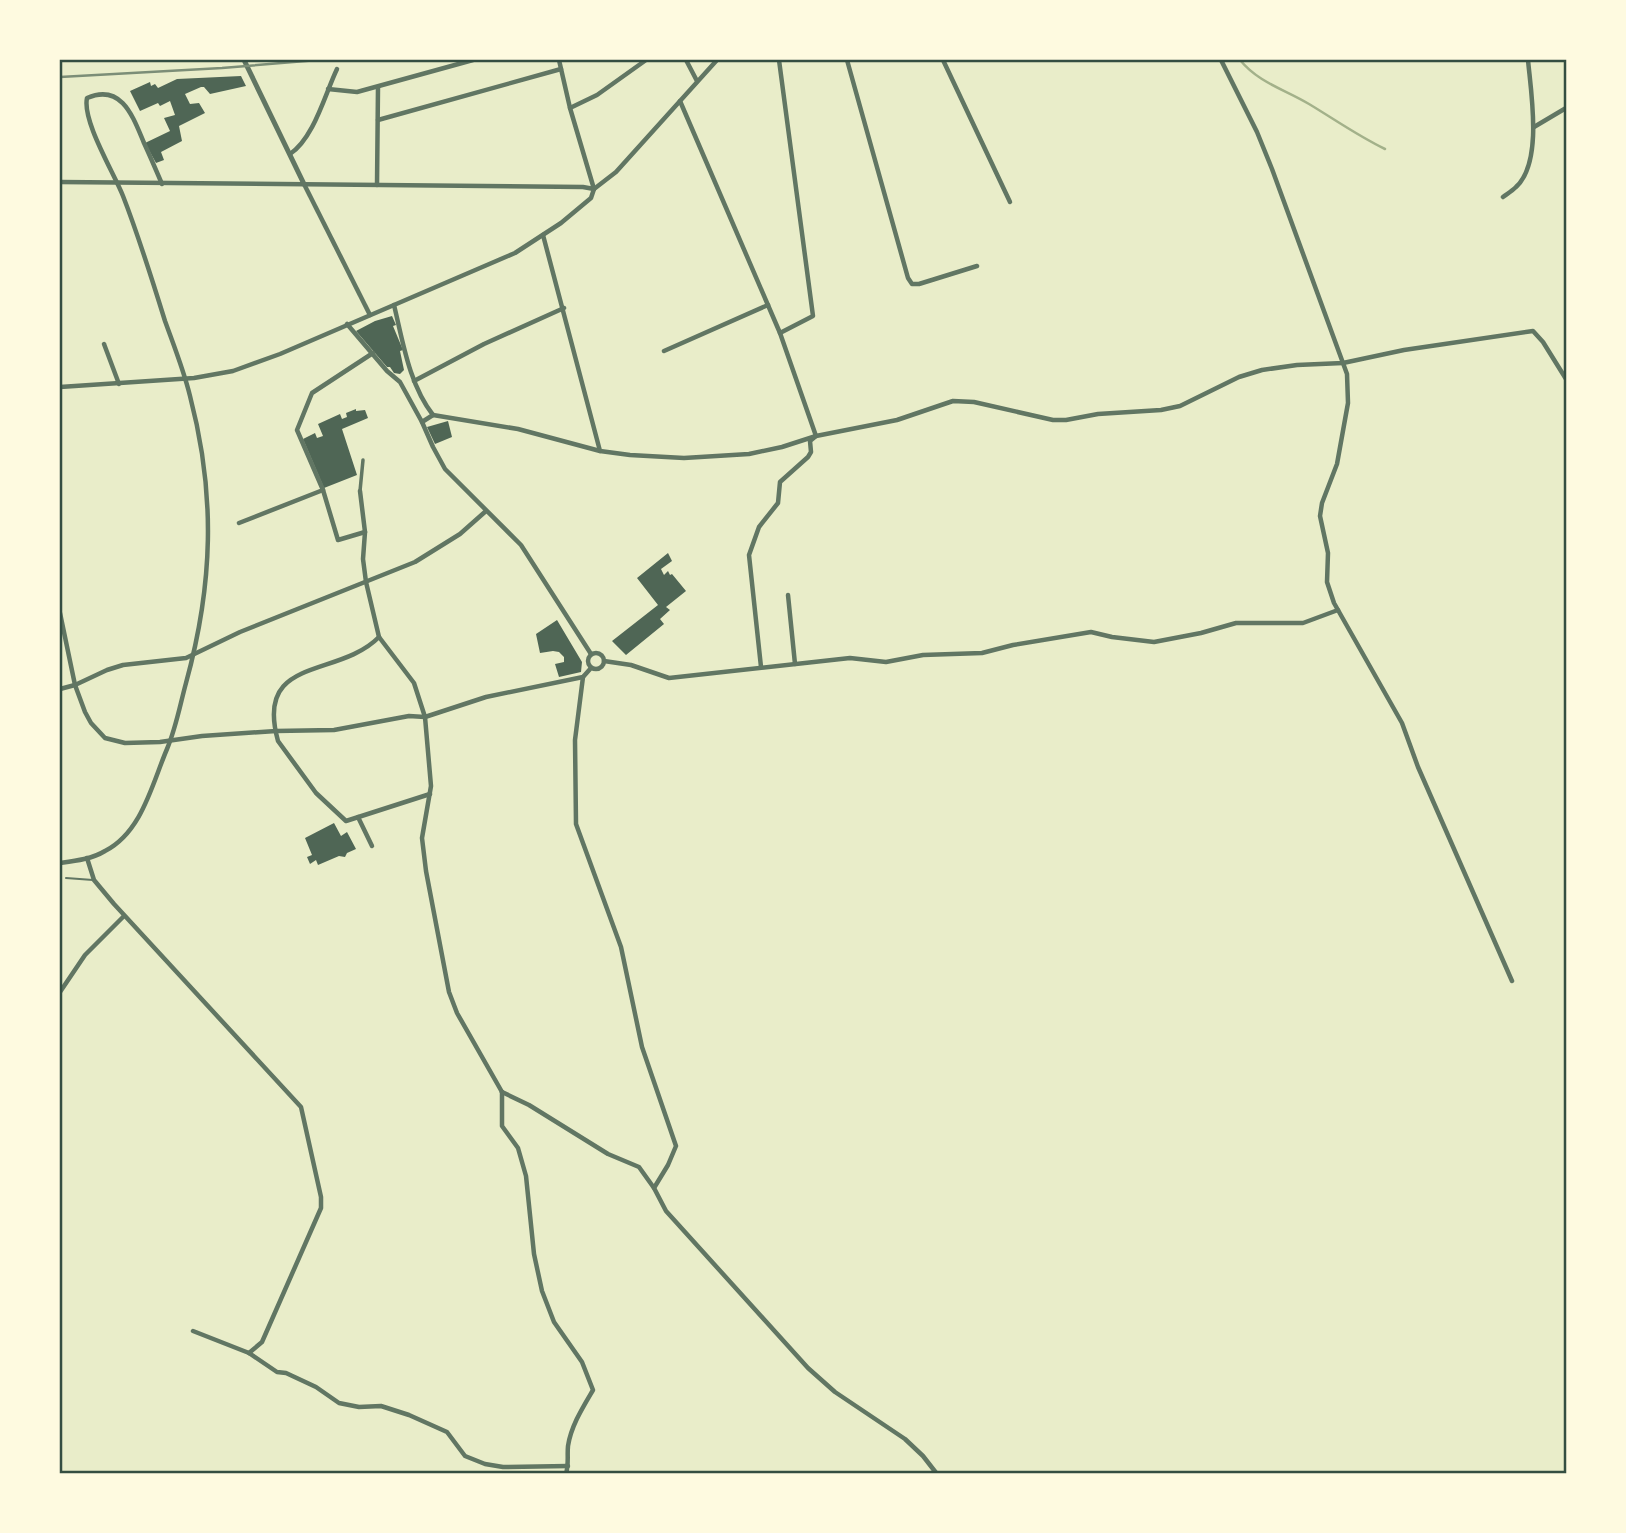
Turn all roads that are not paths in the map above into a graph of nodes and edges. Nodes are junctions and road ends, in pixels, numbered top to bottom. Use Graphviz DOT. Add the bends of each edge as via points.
graph roads {
  1 [pos="244,60"];
  2 [pos="473,60"];
  3 [pos="559,60"];
  4 [pos="646,60"];
  5 [pos="686,60"];
  6 [pos="718,60"];
  7 [pos="779,60"];
  8 [pos="847,60"];
  9 [pos="943,60"];
  10 [pos="1221,60"];
  11 [pos="1528,60"];
  12 [pos="337,69"];
  13 [pos="561,69"];
  14 [pos="697,81"];
  15 [pos="379,87"];
  16 [pos="328,89"];
  17 [pos="680,100"];
  18 [pos="570,108"];
  19 [pos="1566,108"];
  20 [pos="378,120"];
  21 [pos="1534,127"];
  22 [pos="290,154"];
  23 [pos="60,182"];
  24 [pos="116,183"];
  25 [pos="162,184"];
  26 [pos="304,184"];
  27 [pos="377,185"];
  28 [pos="594,189"];
  29 [pos="1503,197"];
  30 [pos="1010,202"];
  31 [pos="543,235"];
  32 [pos="977,266"];
  33 [pos="394,305"];
  34 [pos="768,305"];
  35 [pos="564,308"];
  36 [pos="370,315"];
  37 [pos="347,324"];
  38 [pos="780,333"];
  39 [pos="104,344"];
  40 [pos="664,351"];
  41 [pos="373,353"];
  42 [pos="1343,363"];
  43 [pos="185,378"];
  44 [pos="1566,379"];
  45 [pos="414,381"];
  46 [pos="119,384"];
  47 [pos="60,387"];
  48 [pos="433,415"];
  49 [pos="422,422"];
  50 [pos="816,436"];
  51 [pos="600,451"];
  52 [pos="363,460"];
  53 [pos="323,490"];
  54 [pos="360,491"];
  55 [pos="486,511"];
  56 [pos="239,523"];
  57 [pos="365,532"];
  58 [pos="366,582"];
  59 [pos="788,595"];
  60 [pos="1338,610"];
  61 [pos="60,612"];
  62 [pos="379,637"];
  63 [pos="195,653"];
  64 [pos="591,654"];
  65 [pos="604,661"];
  66 [pos="795,664"];
  67 [pos="591,667"];
  68 [pos="761,667"];
  69 [pos="583,677"];
  70 [pos="75,685"];
  71 [pos="60,689"];
  72 [pos="425,717"];
  73 [pos="276,731"];
  74 [pos="171,740"];
  75 [pos="430,794"];
  76 [pos="358,817"];
  77 [pos="372,846"];
  78 [pos="88,858"];
  79 [pos="60,863"];
  80 [pos="66,878"];
  81 [pos="94,880"];
  82 [pos="124,915"];
  83 [pos="1512,981"];
  84 [pos="60,992"];
  85 [pos="502,1091"];
  86 [pos="654,1188"];
  87 [pos="193,1331"];
  88 [pos="249,1353"];
  89 [pos="568,1466"];
  90 [pos="566,1474"];
  91 [pos="937,1474"];
  1 -- 22 [label="street"];
  2 -- 15 [label="street"];
  3 -- 13 [label="street"];
  4 -- 18 [label="street"];
  5 -- 14 [label="street"];
  6 -- 14 [label="street"];
  7 -- 38 [label="street" via="813,316"];
  8 -- 32 [label="street" via="908,278 919,284"];
  9 -- 30 [label="street"];
  10 -- 42 [label="street" via="1267,157"];
  11 -- 21 [label="street"];
  12 -- 16 [label="street"];
  13 -- 18 [label="street"];
  13 -- 20 [label="street"];
  14 -- 17 [label="street"];
  15 -- 16 [label="street" via="357,92"];
  15 -- 20 [label="street"];
  16 -- 22 [label="street" via="314,124"];
  17 -- 28 [label="street" via="616,172"];
  17 -- 34 [label="street"];
  18 -- 28 [label="street"];
  19 -- 21 [label="street"];
  20 -- 27 [label="street"];
  21 -- 29 [label="street" via="1530,160 1518,186"];
  22 -- 26 [label="street"];
  23 -- 24 [label="street"];
  24 -- 25 [label="street"];
  24 -- 25 [label="street" via="85,102 102,93 112,95 129,110"];
  24 -- 43 [label="street"];
  25 -- 26 [label="street"];
  26 -- 27 [label="street"];
  26 -- 36 [label="street"];
  27 -- 28 [label="street"];
  28 -- 31 [label="street" via="591,198"];
  31 -- 33 [label="street" via="515,253"];
  31 -- 35 [label="street"];
  33 -- 36 [label="street"];
  33 -- 45 [label="street"];
  34 -- 38 [label="street"];
  34 -- 40 [label="street"];
  35 -- 45 [label="street"];
  35 -- 51 [label="street"];
  36 -- 37 [label="street"];
  37 -- 41 [label="street"];
  37 -- 43 [label="street" via="245,367"];
  38 -- 50 [label="street"];
  39 -- 46 [label="street"];
  41 -- 49 [label="street" via="400,382"];
  41 -- 53 [label="street" via="312,393 297,430"];
  42 -- 44 [label="street" via="1404,349 1533,331"];
  42 -- 50 [label="street" via="1262,370 1161,410 1053,420 960,400"];
  42 -- 60 [label="street" via="1348,403 1337,464 1320,516 1328,553 1327,582"];
  43 -- 46 [label="street"];
  43 -- 63 [label="street" via="205,473 209,520 206,591"];
  45 -- 48 [label="street"];
  46 -- 47 [label="street"];
  48 -- 49 [label="street"];
  48 -- 51 [label="street" via="518,429"];
  49 -- 55 [label="street" via="440,461"];
  50 -- 51 [label="street" via="749,454 714,457"];
  50 -- 68 [label="street" via="810,441 808,457 780,482 778,503 760,527 749,555"];
  52 -- 54 [label="street"];
  53 -- 56 [label="street"];
  53 -- 57 [label="street" via="338,540"];
  54 -- 57 [label="street"];
  55 -- 58 [label="street" via="460,534 415,562"];
  55 -- 64 [label="street" via="521,545"];
  57 -- 58 [label="street"];
  58 -- 62 [label="street"];
  58 -- 63 [label="street"];
  59 -- 66 [label="street"];
  60 -- 66 [label="street" via="1303,623 1236,623 1154,642 1091,632 982,653"];
  60 -- 83 [label="street" via="1402,723"];
  61 -- 70 [label="street"];
  62 -- 72 [label="street" via="417,689"];
  62 -- 73 [label="street" via="342,660 283,684 278,690"];
  63 -- 70 [label="street" via="123,665"];
  63 -- 74 [label="street"];
  64 -- 65 [label="street" via="598,653"];
  64 -- 67 [label="street"];
  65 -- 67 [label="street" via="600,667"];
  65 -- 68 [label="street" via="631,664 669,678"];
  66 -- 68 [label="street"];
  67 -- 69 [label="street"];
  69 -- 72 [label="street" via="486,697"];
  69 -- 86 [label="street" via="575,740 576,824 621,947 642,1047 676,1146"];
  70 -- 71 [label="street"];
  70 -- 74 [label="street" via="92,723 105,738 125,743"];
  72 -- 73 [label="street" via="320,731"];
  72 -- 75 [label="street"];
  73 -- 74 [label="street"];
  73 -- 76 [label="street" via="288,757 316,793 346,821"];
  74 -- 78 [label="street" via="146,804 132,826 119,842"];
  75 -- 76 [label="street"];
  75 -- 85 [label="street" via="422,838 449,992"];
  76 -- 77 [label="street"];
  78 -- 79 [label="street"];
  78 -- 81 [label="street"];
  80 -- 81 [label="lane"];
  81 -- 82 [label="street"];
  82 -- 84 [label="street" via="85,955"];
  82 -- 88 [label="street" via="301,1107 321,1208 262,1342"];
  85 -- 86 [label="street" via="608,1154 639,1167"];
  85 -- 89 [label="street" via="502,1126 518,1148 526,1176 542,1291 554,1322 582,1362 593,1390 577,1415"];
  86 -- 91 [label="street" via="666,1212 808,1368 905,1439"];
  87 -- 88 [label="street"];
  88 -- 89 [label="street" via="339,1403 381,1406 447,1432 465,1456 485,1464"];
  89 -- 90 [label="street"];
}
